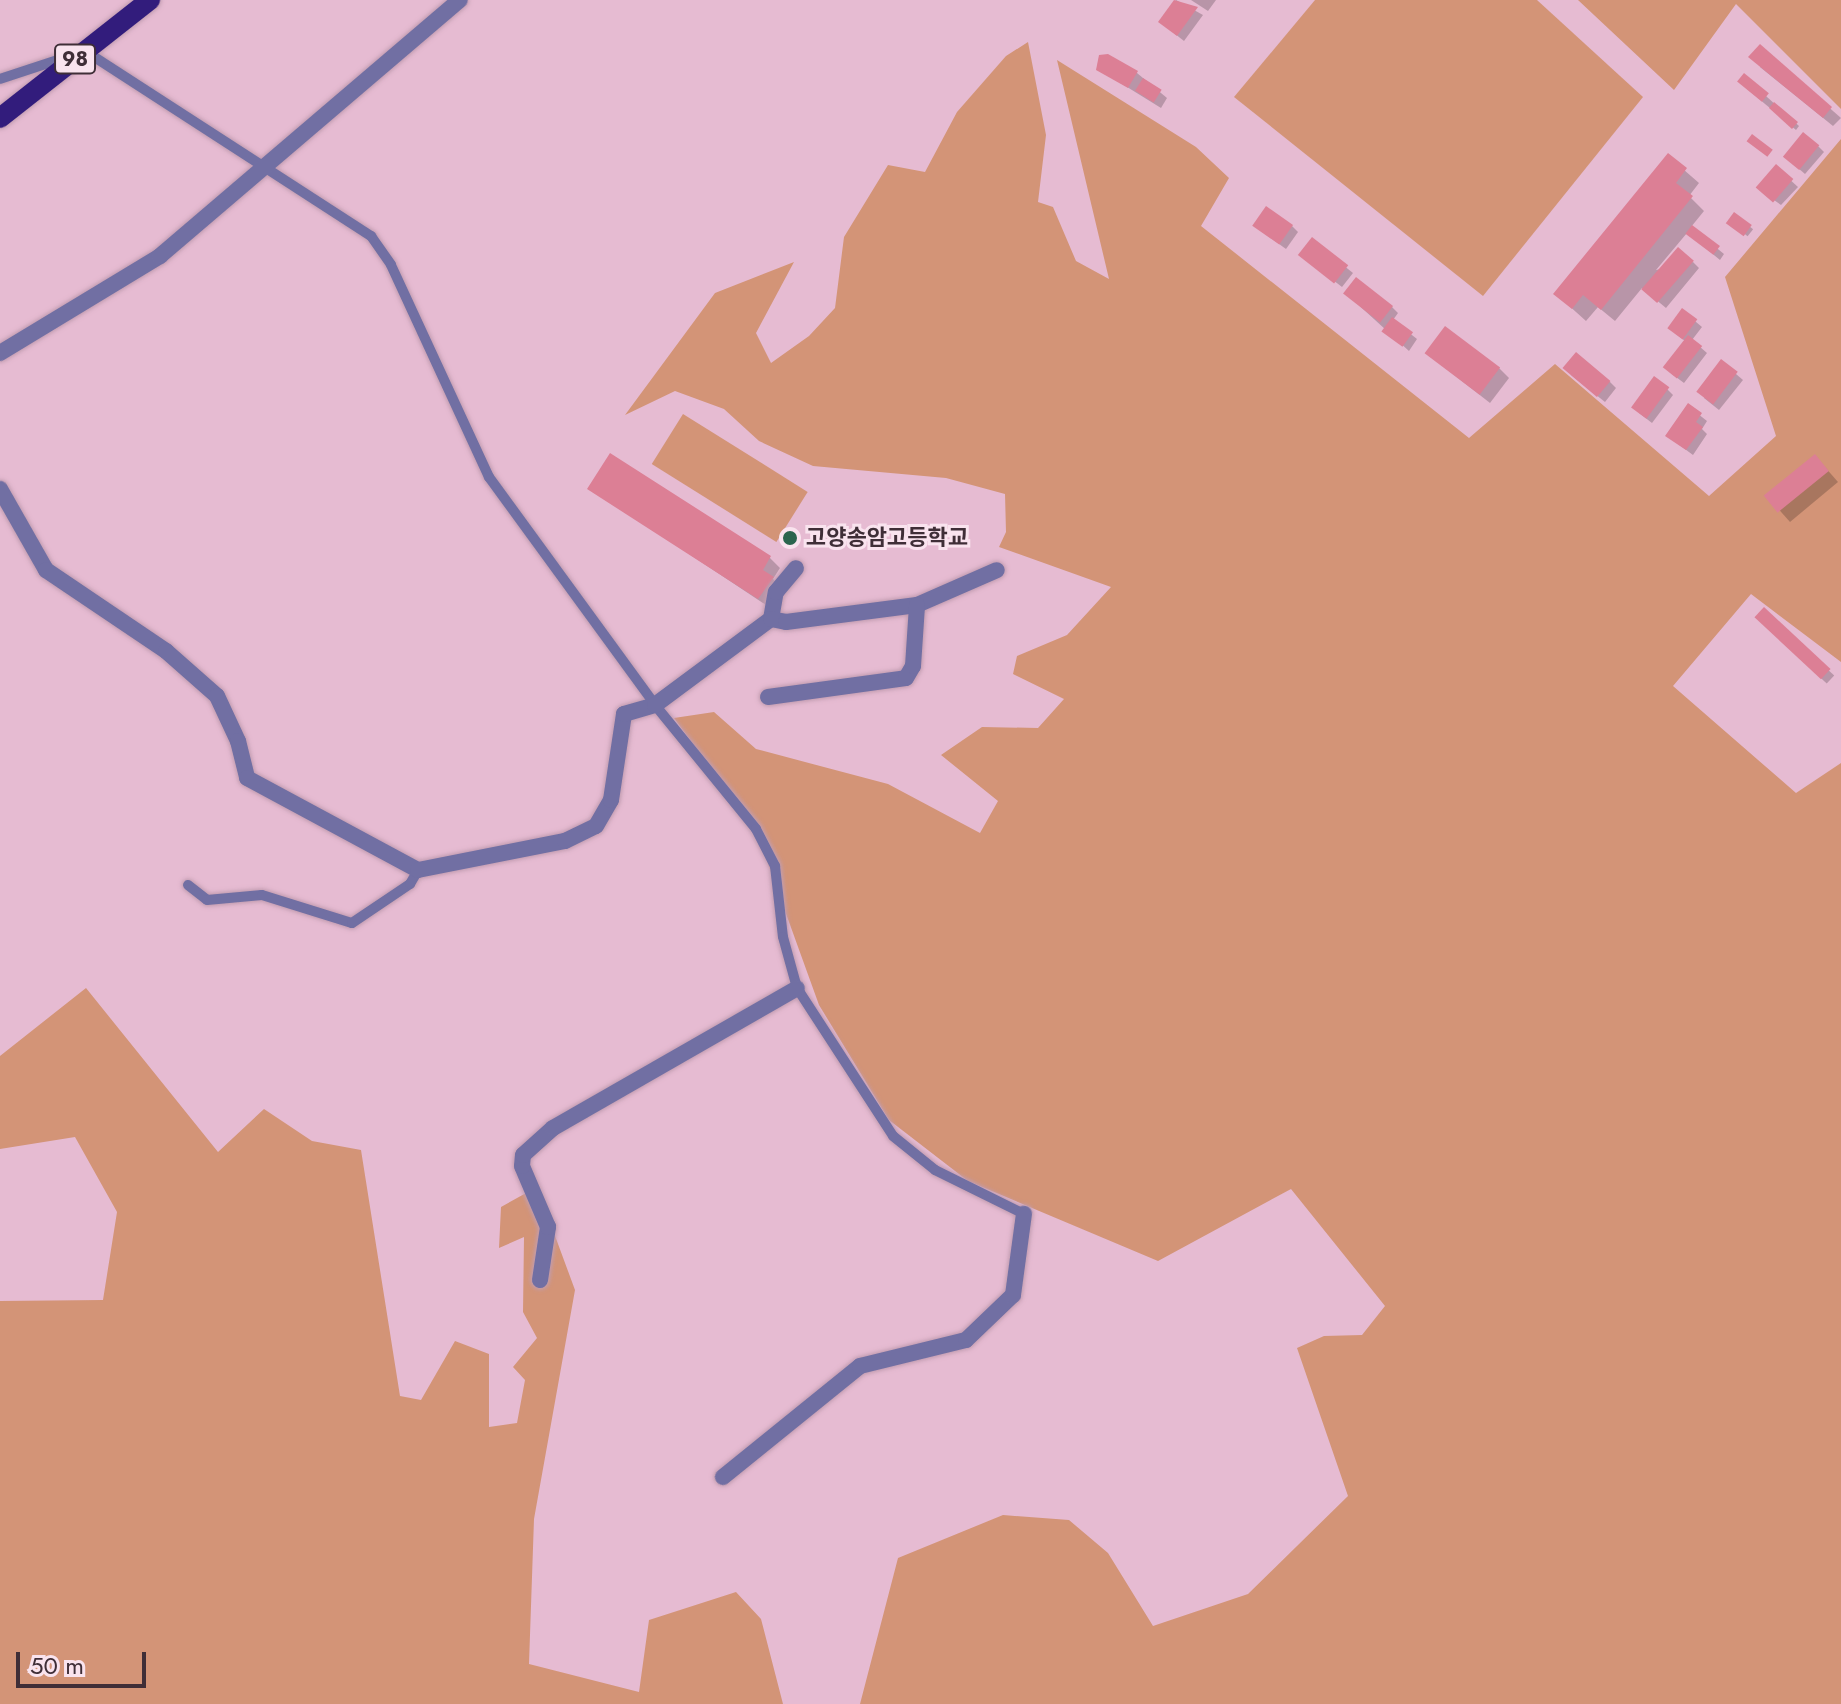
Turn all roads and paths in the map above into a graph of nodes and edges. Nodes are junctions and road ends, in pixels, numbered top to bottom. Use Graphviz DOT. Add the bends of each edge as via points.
graph roads {
  1 [pos="150,0"];
  2 [pos="460,0"];
  3 [pos="85,51"];
  4 [pos="0,79"];
  5 [pos="0,118"];
  6 [pos="268,167"];
  7 [pos="0,353"];
  8 [pos="0,489"];
  9 [pos="796,568"];
  10 [pos="997,570"];
  11 [pos="917,605"];
  12 [pos="771,619"];
  13 [pos="768,697"];
  14 [pos="655,705"];
  15 [pos="418,870"];
  16 [pos="188,885"];
  17 [pos="797,988"];
  18 [pos="1024,1214"];
  19 [pos="540,1280"];
  20 [pos="723,1477"];
  1 -- 3 [label="main road, 98"];
  2 -- 6 [label="street"];
  3 -- 4 [label="lane"];
  3 -- 5 [label="main road, 98"];
  3 -- 6 [label="lane"];
  6 -- 7 [label="street" via="160,256"];
  6 -- 14 [label="lane" via="356,224 381,250 489,477"];
  8 -- 15 [label="street" via="46,570 166,651 217,696 238,741 247,778"];
  9 -- 12 [label="street" via="776,592"];
  10 -- 11 [label="street"];
  11 -- 12 [label="street" via="786,622"];
  11 -- 13 [label="street" via="913,666 906,678"];
  12 -- 14 [label="street"];
  14 -- 15 [label="street" via="624,714 611,800 596,826 565,841"];
  14 -- 17 [label="lane" via="756,829 775,866 783,937"];
  15 -- 16 [label="lane" via="410,884 352,923 262,895 207,900"];
  17 -- 18 [label="lane" via="893,1136 935,1170"];
  17 -- 19 [label="street" via="553,1128 523,1155 522,1166 548,1227"];
  18 -- 20 [label="street" via="1013,1295 966,1340 860,1366"];
}
